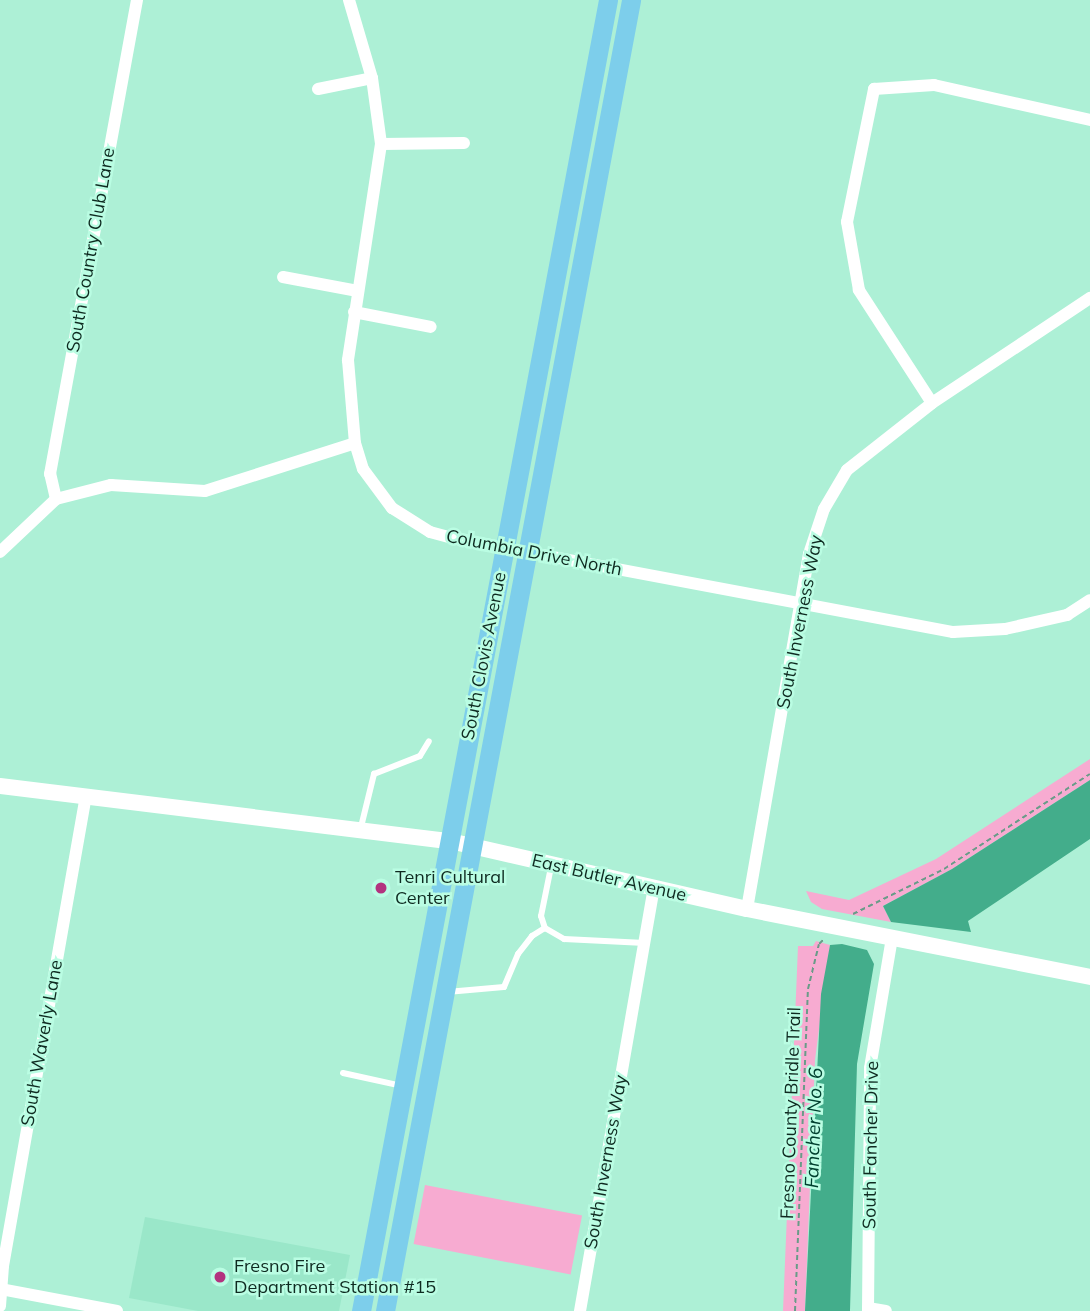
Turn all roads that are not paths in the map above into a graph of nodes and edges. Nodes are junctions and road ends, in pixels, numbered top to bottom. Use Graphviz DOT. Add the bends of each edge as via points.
graph roads {
  1 [pos="137,0"];
  2 [pos="349,0"];
  3 [pos="608,0"];
  4 [pos="631,0"];
  5 [pos="372,78"];
  6 [pos="318,89"];
  7 [pos="1090,120"];
  8 [pos="382,144"];
  9 [pos="464,144"];
  10 [pos="283,277"];
  11 [pos="358,291"];
  12 [pos="1090,298"];
  13 [pos="354,312"];
  14 [pos="430,327"];
  15 [pos="932,403"];
  16 [pos="355,443"];
  17 [pos="56,499"];
  18 [pos="505,548"];
  19 [pos="0,552"];
  20 [pos="528,552"];
  21 [pos="1090,600"];
  22 [pos="802,604"];
  23 [pos="429,741"];
  24 [pos="0,786"];
  25 [pos="86,796"];
  26 [pos="362,827"];
  27 [pos="450,841"];
  28 [pos="473,847"];
  29 [pos="551,866"];
  30 [pos="654,888"];
  31 [pos="747,909"];
  32 [pos="545,929"];
  33 [pos="892,939"];
  34 [pos="645,943"];
  35 [pos="1090,976"];
  36 [pos="445,992"];
  37 [pos="344,1073"];
  38 [pos="403,1086"];
  39 [pos="1,1289"];
  40 [pos="0,1306"];
  41 [pos="868,1309"];
  42 [pos="117,1311"];
  43 [pos="361,1311"];
  44 [pos="386,1311"];
  45 [pos="580,1311"];
  46 [pos="886,1311"];
  1 -- 17 [label="street, South Country Club Lane" via="50,474"];
  2 -- 5 [label="street"];
  3 -- 18 [label="main road, South Clovis Avenue"];
  4 -- 20 [label="main road, South Clovis Avenue"];
  5 -- 6 [label="street"];
  5 -- 8 [label="street"];
  7 -- 15 [label="street" via="934,85 874,89 847,222 859,290"];
  8 -- 9 [label="street"];
  8 -- 11 [label="street"];
  10 -- 11 [label="street"];
  11 -- 13 [label="street"];
  12 -- 15 [label="street, South Inverness Way"];
  13 -- 14 [label="street"];
  13 -- 16 [label="street" via="348,384"];
  15 -- 22 [label="street, South Inverness Way" via="847,470 824,509 809,554"];
  16 -- 17 [label="street" via="205,491 111,485"];
  16 -- 18 [label="street, Columbia Drive North" via="376,490 411,522 452,538"];
  17 -- 19 [label="street"];
  18 -- 20 [label="street, Columbia Drive North"];
  18 -- 27 [label="main road, South Clovis Avenue"];
  20 -- 22 [label="street, Columbia Drive North"];
  20 -- 28 [label="main road, South Clovis Avenue"];
  21 -- 22 [label="street, Columbia Drive North" via="1068,614 1005,629 953,632"];
  22 -- 31 [label="street, South Inverness Way"];
  23 -- 26 [label="lane" via="420,756 374,774"];
  24 -- 25 [label="street, East Butler Avenue"];
  25 -- 26 [label="street, East Butler Avenue"];
  25 -- 39 [label="street, South Waverly Lane"];
  26 -- 27 [label="street, East Butler Avenue"];
  27 -- 28 [label="street, East Butler Avenue"];
  27 -- 38 [label="main road, South Clovis Avenue"];
  28 -- 29 [label="street, East Butler Avenue"];
  28 -- 36 [label="main road, South Clovis Avenue"];
  29 -- 30 [label="street, East Butler Avenue"];
  29 -- 32 [label="lane" via="541,916"];
  30 -- 31 [label="street, East Butler Avenue"];
  30 -- 34 [label="street, South Inverness Way"];
  31 -- 33 [label="street, East Butler Avenue"];
  32 -- 34 [label="lane" via="564,939"];
  32 -- 36 [label="lane" via="532,936 519,954 504,987"];
  33 -- 35 [label="street, East Butler Avenue"];
  33 -- 41 [label="street, South Fancher Drive" via="870,1068"];
  34 -- 45 [label="street, South Inverness Way"];
  36 -- 44 [label="main road, South Clovis Avenue"];
  37 -- 38 [label="lane"];
  38 -- 43 [label="main road, South Clovis Avenue"];
  39 -- 40 [label="street, South Waverly Lane"];
  39 -- 42 [label="street"];
  41 -- 46 [label="street"];
}
